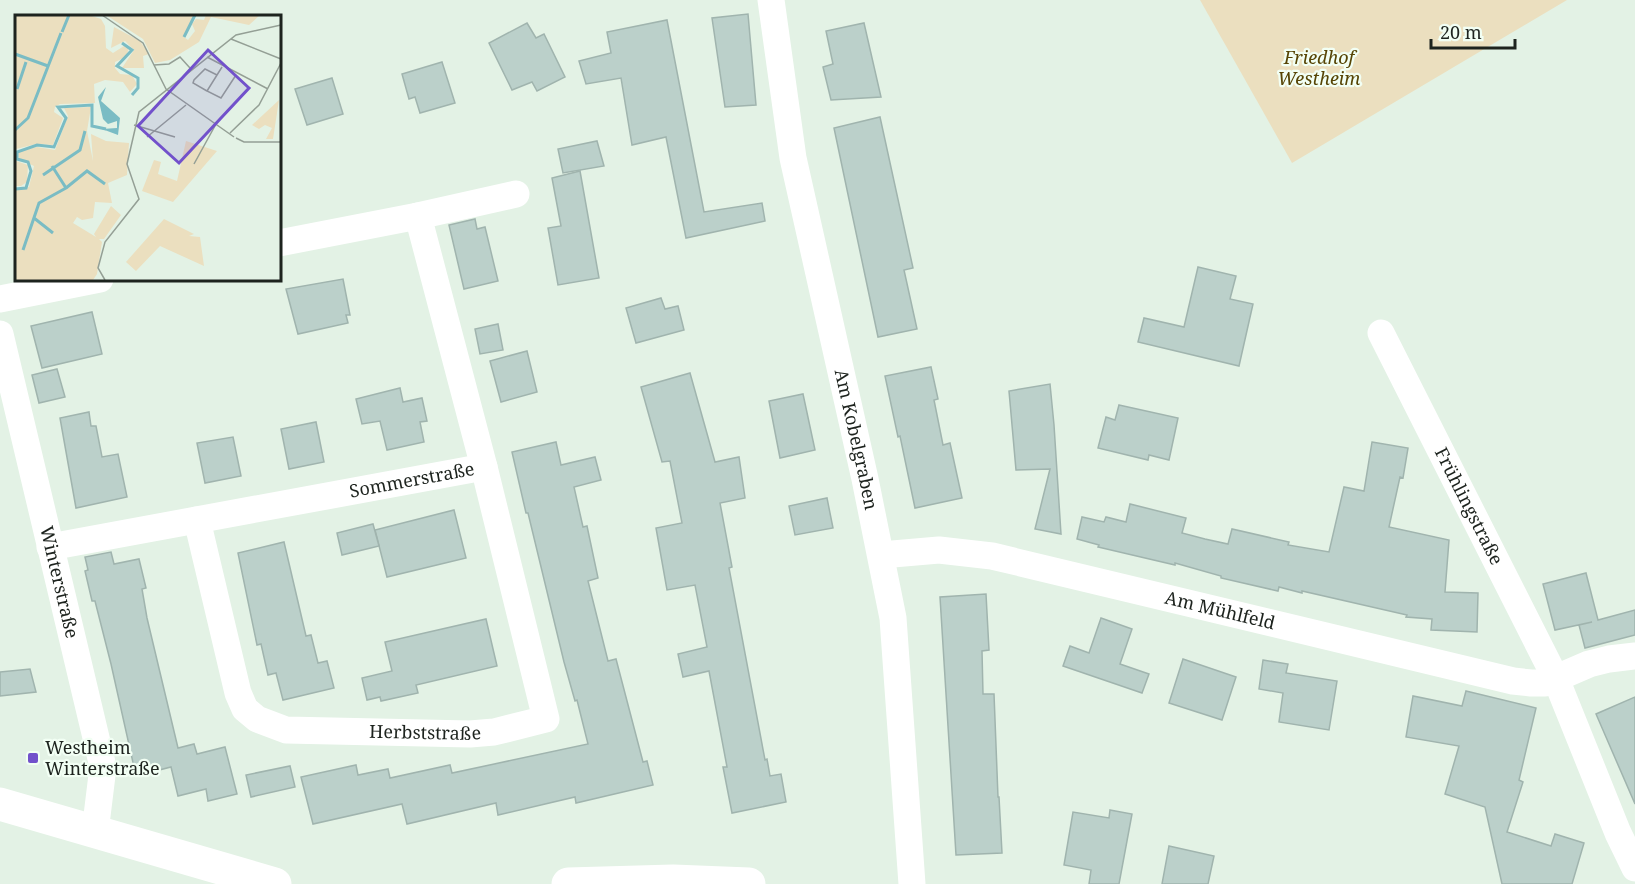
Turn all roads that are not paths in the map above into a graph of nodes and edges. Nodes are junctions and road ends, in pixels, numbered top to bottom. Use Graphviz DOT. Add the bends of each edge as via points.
graph roads {
  1 [pos="771,0"];
  2 [pos="516,194"];
  3 [pos="418,216"];
  4 [pos="280,243"];
  5 [pos="95,280"];
  6 [pos="0,299"];
  7 [pos="1381,333"];
  8 [pos="0,334"];
  9 [pos="484,467"];
  10 [pos="197,520"];
  11 [pos="51,547"];
  12 [pos="881,555"];
  13 [pos="1635,657"];
  14 [pos="1556,679"];
  15 [pos="0,804"];
  16 [pos="95,832"];
  17 [pos="1635,868"];
  18 [pos="275,884"];
  19 [pos="568,884"];
  20 [pos="749,884"];
  21 [pos="912,884"];
  1 -- 12 [label="street, Am Kobelgraben" via="793,158"];
  2 -- 3 [label="street"];
  3 -- 4 [label="street"];
  3 -- 9 [label="street, Sommerstraße"];
  5 -- 6 [label="street"];
  7 -- 14 [label="street, Frühlingstraße"];
  8 -- 11 [label="street, Winterstraße"];
  9 -- 10 [label="street, Sommerstraße"];
  9 -- 10 [label="street, Herbststraße" via="546,719 494,732 286,730 257,719 245,709 238,693"];
  10 -- 11 [label="street, Sommerstraße"];
  11 -- 16 [label="street, Winterstraße" via="103,766"];
  12 -- 14 [label="street, Am Mühlfeld" via="939,550 992,556 1513,681 1545,683"];
  12 -- 21 [label="street, Am Kobelgraben" via="893,618"];
  13 -- 14 [label="street" via="1589,664"];
  14 -- 17 [label="street, Frühlingstraße"];
  15 -- 16 [label="street"];
  16 -- 18 [label="street"];
  19 -- 20 [label="street"];
}
